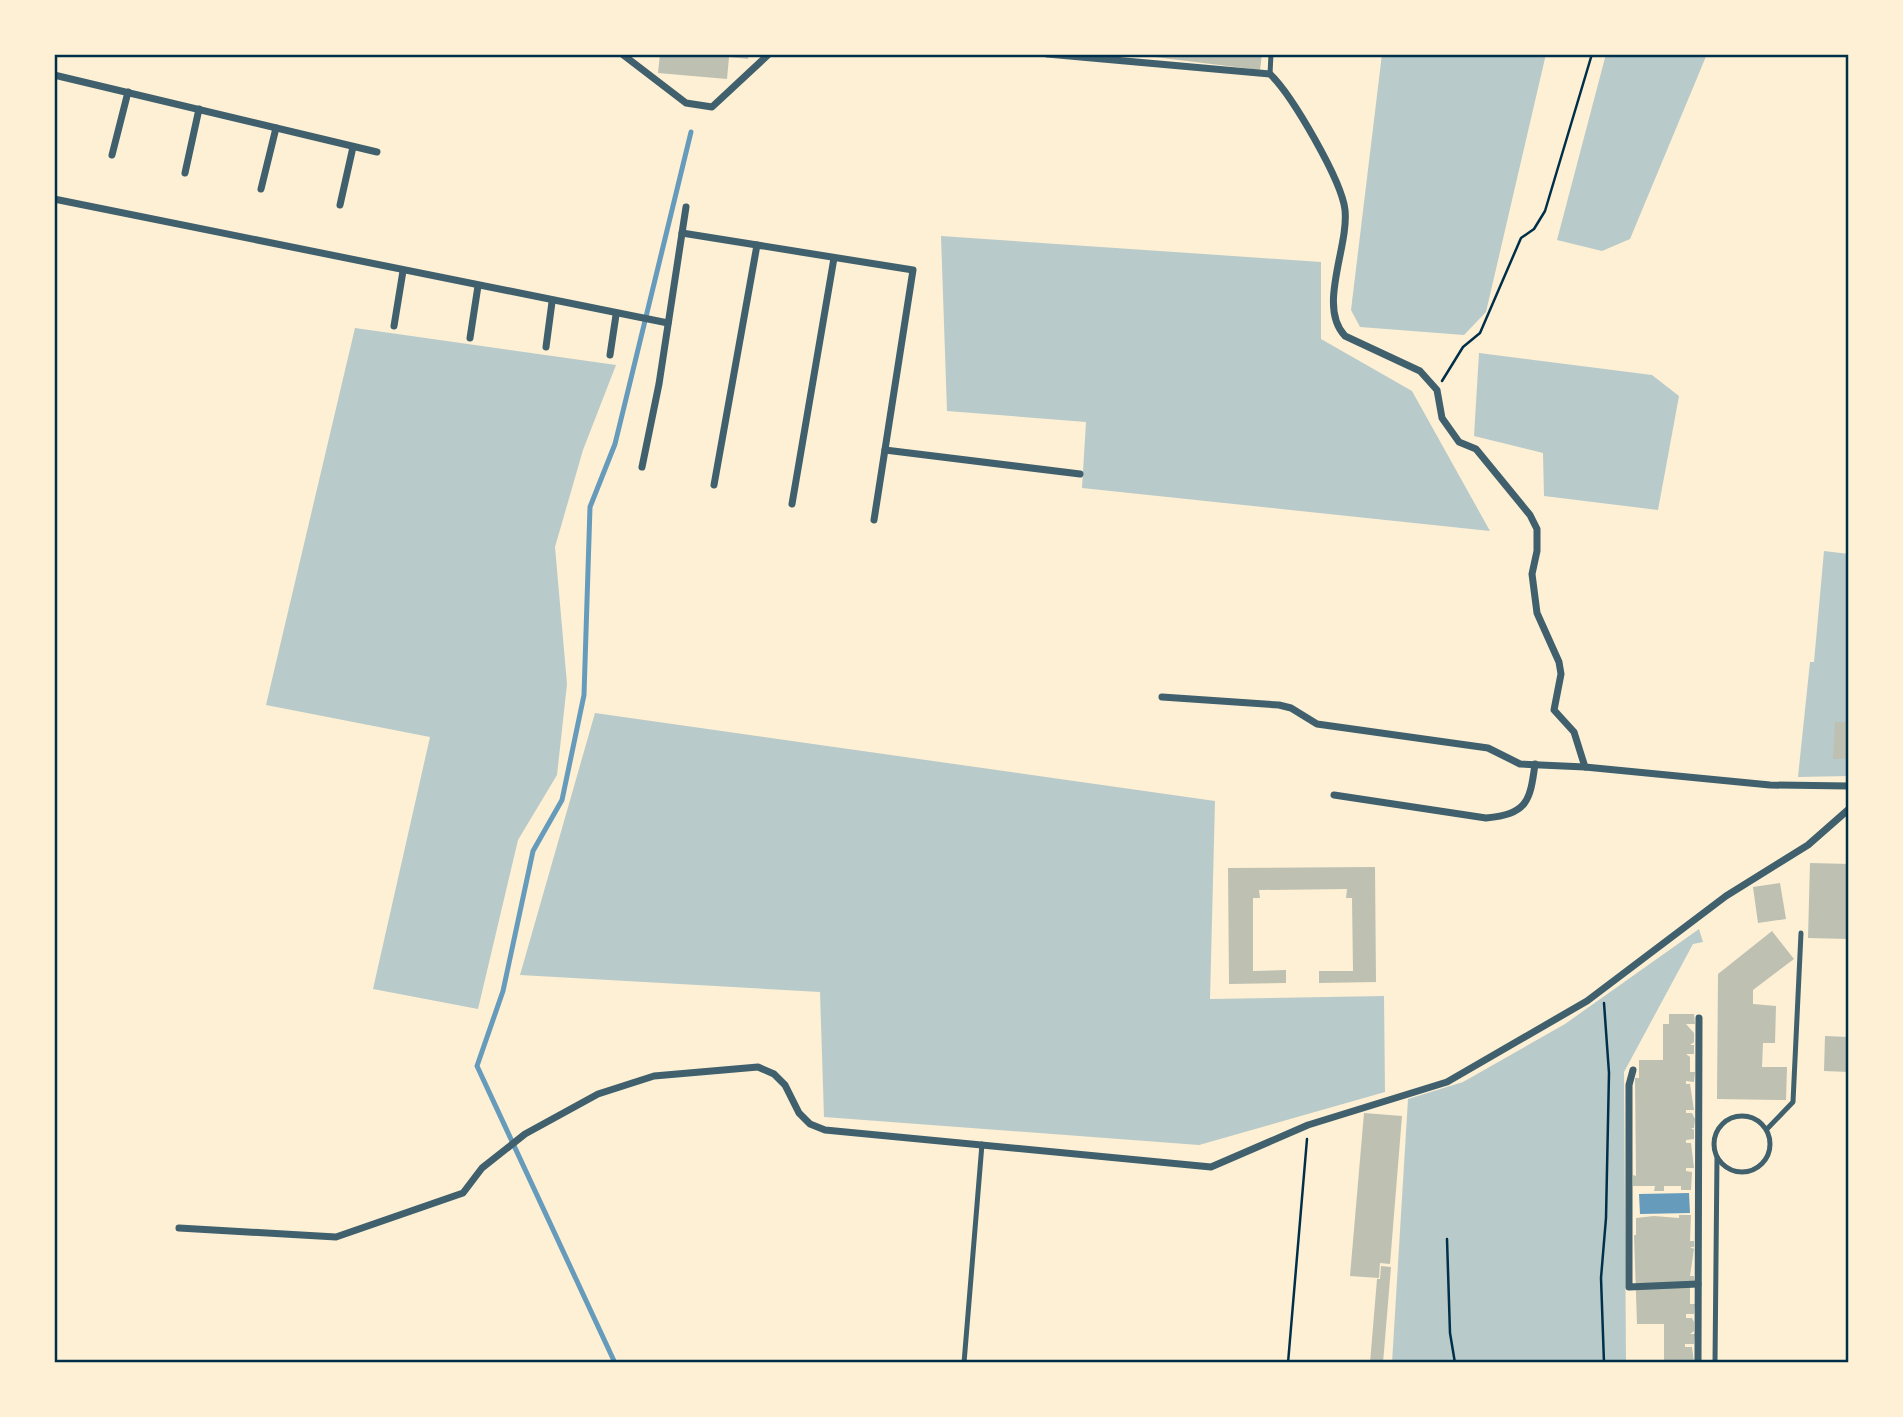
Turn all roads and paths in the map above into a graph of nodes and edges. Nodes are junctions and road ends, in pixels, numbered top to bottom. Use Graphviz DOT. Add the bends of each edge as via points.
graph roads {
  1 [pos="622,54"];
  2 [pos="769,54"];
  3 [pos="1047,54"];
  4 [pos="1271,54"];
  5 [pos="1592,54"];
  6 [pos="1270,74"];
  7 [pos="54,75"];
  8 [pos="128,92"];
  9 [pos="199,110"];
  10 [pos="275,128"];
  11 [pos="353,147"];
  12 [pos="377,152"];
  13 [pos="112,155"];
  14 [pos="185,173"];
  15 [pos="261,189"];
  16 [pos="54,199"];
  17 [pos="341,205"];
  18 [pos="686,207"];
  19 [pos="682,233"];
  20 [pos="757,245"];
  21 [pos="834,258"];
  22 [pos="403,271"];
  23 [pos="478,286"];
  24 [pos="552,302"];
  25 [pos="616,315"];
  26 [pos="668,323"];
  27 [pos="394,326"];
  28 [pos="470,338"];
  29 [pos="546,347"];
  30 [pos="610,355"];
  31 [pos="1437,390"];
  32 [pos="885,450"];
  33 [pos="642,467"];
  34 [pos="1080,474"];
  35 [pos="713,485"];
  36 [pos="792,505"];
  37 [pos="874,520"];
  38 [pos="1162,697"];
  39 [pos="1535,764"];
  40 [pos="1585,767"];
  41 [pos="1849,786"];
  42 [pos="1334,795"];
  43 [pos="1849,809"];
  44 [pos="1801,933"];
  45 [pos="1602,989"];
  46 [pos="1699,1018"];
  47 [pos="1633,1070"];
  48 [pos="1308,1125"];
  49 [pos="1767,1129"];
  50 [pos="982,1144"];
  51 [pos="1717,1157"];
  52 [pos="179,1228"];
  53 [pos="1447,1239"];
  54 [pos="1699,1284"];
  55 [pos="964,1363"];
  56 [pos="1288,1363"];
  57 [pos="1455,1363"];
  58 [pos="1604,1363"];
  59 [pos="1698,1363"];
  60 [pos="1714,1363"];
  1 -- 2 [label="street" via="686,103 712,107"];
  3 -- 6 [label="street"];
  4 -- 6 [label="lane"];
  5 -- 31 [label="path" via="1545,211 1534,229 1521,238 1480,334 1463,347"];
  6 -- 31 [label="street" via="1285,89 1340,188 1345,212 1333,305 1336,326 1345,336 1420,371"];
  7 -- 8 [label="street"];
  8 -- 9 [label="street"];
  8 -- 13 [label="street"];
  9 -- 10 [label="street"];
  9 -- 14 [label="street"];
  10 -- 11 [label="street"];
  10 -- 15 [label="street"];
  11 -- 12 [label="street"];
  11 -- 17 [label="street"];
  16 -- 22 [label="street"];
  18 -- 19 [label="street"];
  19 -- 20 [label="street"];
  19 -- 26 [label="street"];
  20 -- 21 [label="street"];
  20 -- 35 [label="street"];
  21 -- 32 [label="street" via="913,270"];
  21 -- 36 [label="street"];
  22 -- 23 [label="street"];
  22 -- 27 [label="street"];
  23 -- 24 [label="street"];
  23 -- 28 [label="street"];
  24 -- 25 [label="street"];
  24 -- 29 [label="street"];
  25 -- 26 [label="street"];
  25 -- 30 [label="street"];
  26 -- 33 [label="street"];
  31 -- 40 [label="street" via="1443,418 1459,442 1476,449 1537,529 1533,593 1561,674 1554,710 1574,732"];
  32 -- 34 [label="street"];
  32 -- 37 [label="street"];
  38 -- 39 [label="street" via="1279,705 1317,724 1488,748 1520,764"];
  39 -- 40 [label="street"];
  39 -- 42 [label="street" via="1531,796 1523,807 1505,816"];
  40 -- 41 [label="street" via="1757,784"];
  43 -- 45 [label="street" via="1808,845 1726,896"];
  44 -- 49 [label="lane" via="1793,1102"];
  45 -- 48 [label="street" via="1447,1082"];
  45 -- 58 [label="path" via="1609,1073 1601,1278"];
  46 -- 54 [label="street"];
  47 -- 54 [label="street" via="1629,1084 1629,1287"];
  48 -- 50 [label="street" via="1211,1167"];
  48 -- 56 [label="path"];
  49 -- 51 [label="lane" via="1748,1116 1724,1121 1715,1135"];
  49 -- 51 [label="lane" via="1770,1152 1755,1170 1731,1170"];
  50 -- 52 [label="street" via="825,1130 799,1114 774,1074 758,1066 731,1067 654,1076 598,1094 525,1134 482,1168 463,1193 335,1237"];
  50 -- 55 [label="lane"];
  51 -- 60 [label="lane"];
  53 -- 57 [label="path"];
  54 -- 59 [label="street"];
}
